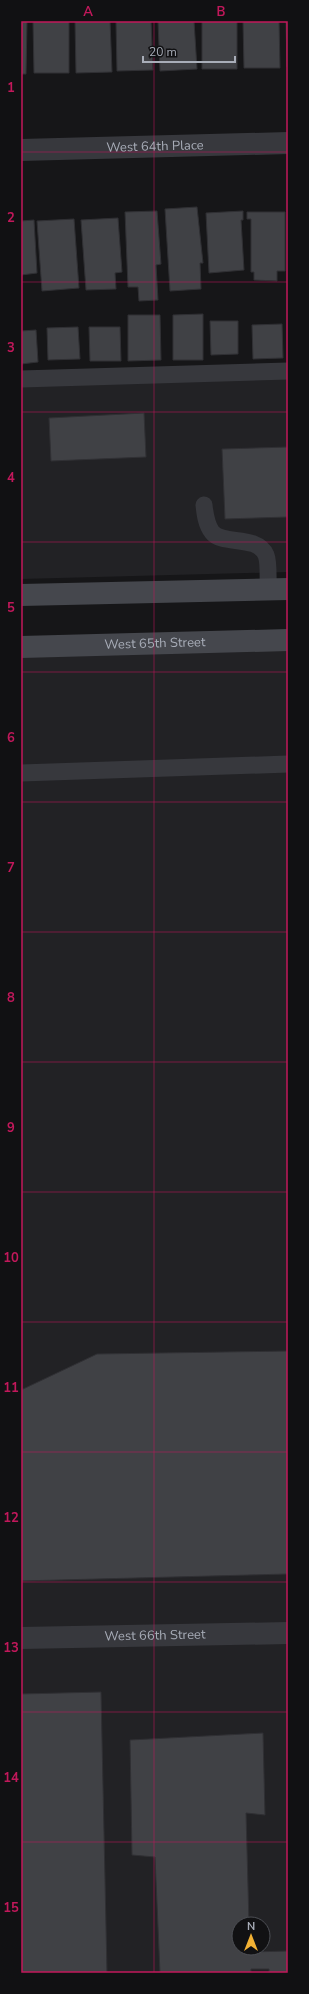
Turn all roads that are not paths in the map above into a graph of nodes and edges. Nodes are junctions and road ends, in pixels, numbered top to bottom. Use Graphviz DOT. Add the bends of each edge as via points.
graph roads {
  1 [pos="288,143"];
  2 [pos="21,150"];
  3 [pos="288,371"];
  4 [pos="21,379"];
  5 [pos="204,505"];
  6 [pos="278,589"];
  7 [pos="21,596"];
  8 [pos="288,640"];
  9 [pos="21,647"];
  10 [pos="288,764"];
  11 [pos="21,773"];
  12 [pos="288,1633"];
  13 [pos="21,1638"];
  1 -- 2 [label="street, West 64th Place"];
  3 -- 4 [label="lane"];
  5 -- 6 [label="lane" via="206,521 217,537 250,542 261,549"];
  6 -- 7 [label="street"];
  8 -- 9 [label="street, West 65th Street"];
  10 -- 11 [label="lane"];
  12 -- 13 [label="street, West 66th Street"];
}
